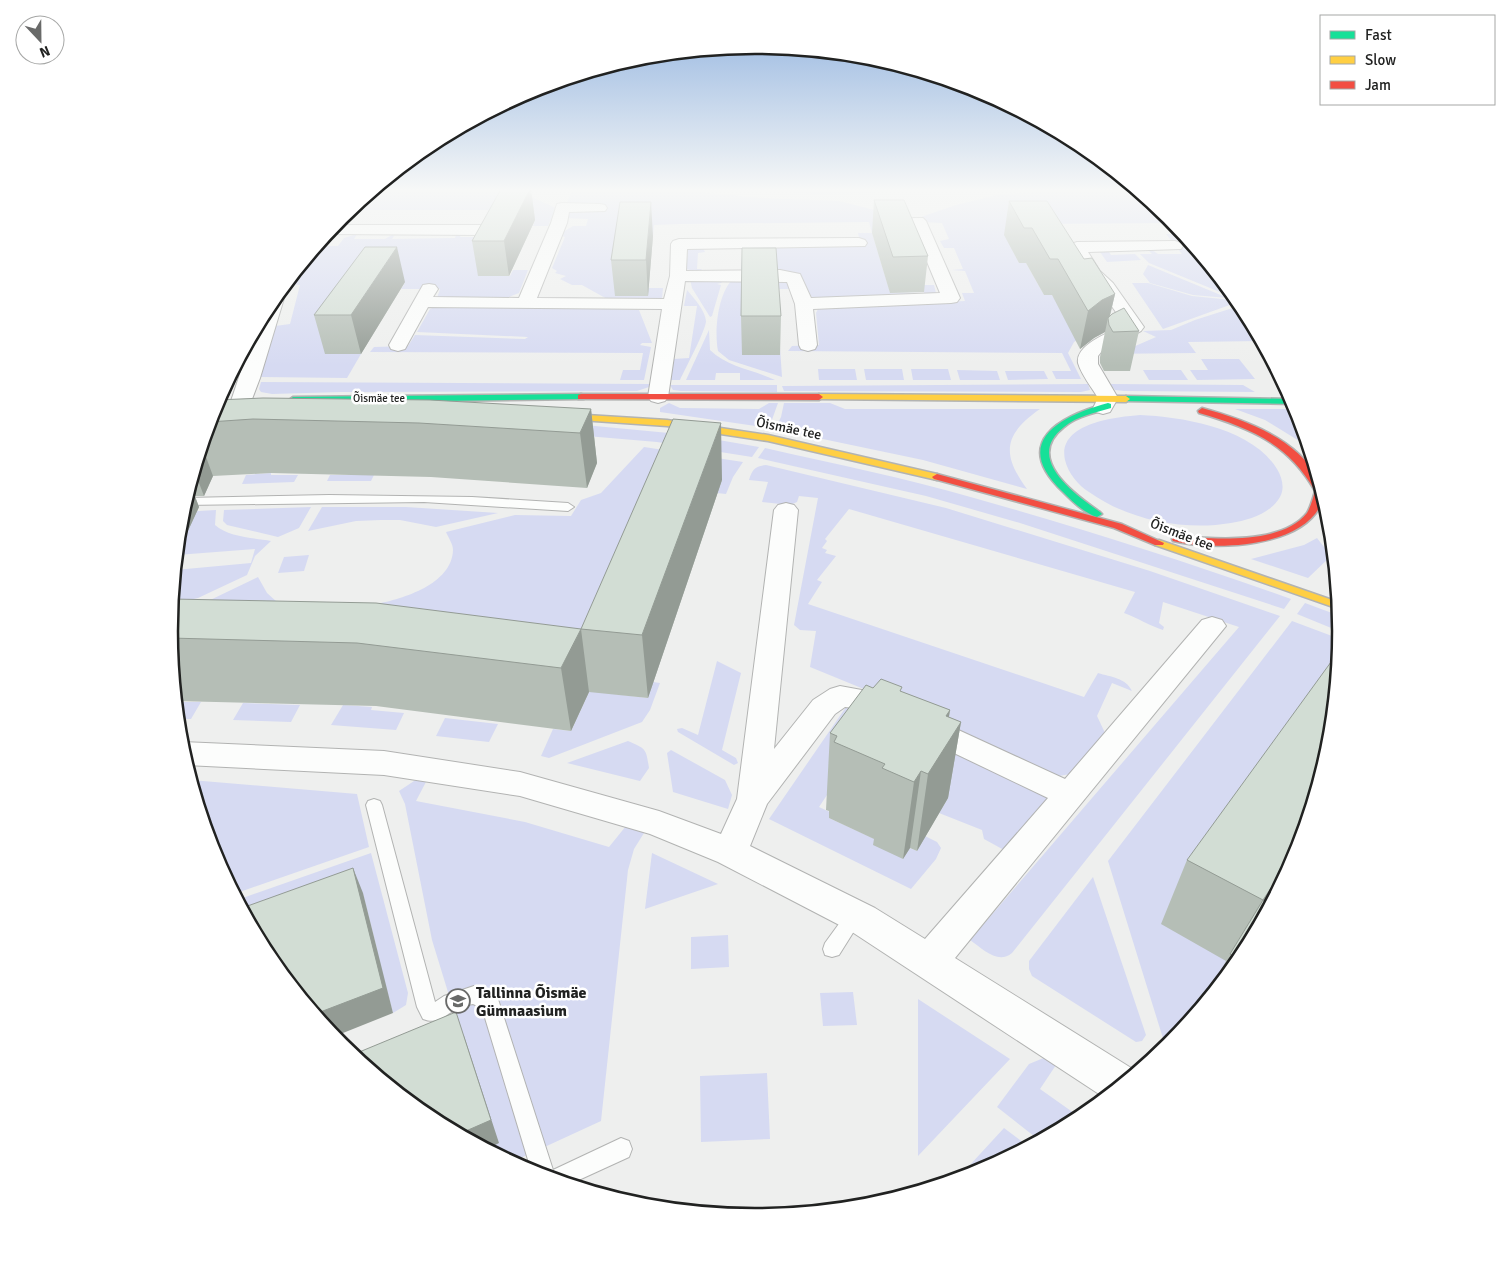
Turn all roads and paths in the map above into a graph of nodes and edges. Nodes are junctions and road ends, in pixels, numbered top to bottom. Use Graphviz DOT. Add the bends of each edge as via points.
graph roads {
  1 [pos="548,248"];
  2 [pos="679,248"];
  3 [pos="714,248"];
  4 [pos="930,248"];
  5 [pos="1078,248"];
  6 [pos="711,275"];
  7 [pos="678,276"];
  8 [pos="526,302"];
  9 [pos="672,304"];
  10 [pos="804,304"];
  11 [pos="266,324"];
  12 [pos="398,345"];
  13 [pos="808,345"];
  14 [pos="281,400"];
  15 [pos="1144,401"];
  16 [pos="1284,402"];
  17 [pos="1105,403"];
  18 [pos="655,405"];
  19 [pos="238,409"];
  20 [pos="292,412"];
  21 [pos="538,415"];
  22 [pos="666,423"];
  23 [pos="1309,470"];
  24 [pos="1317,501"];
  25 [pos="193,502"];
  26 [pos="568,507"];
  27 [pos="786,510"];
  28 [pos="1118,526"];
  29 [pos="1331,604"];
  30 [pos="1212,626"];
  31 [pos="191,753"];
  32 [pos="1070,795"];
  33 [pos="753,799"];
  34 [pos="374,805"];
  35 [pos="730,852"];
  36 [pos="855,915"];
  37 [pos="832,949"];
  38 [pos="930,961"];
  39 [pos="1115,1082"];
  40 [pos="622,1148"];
  41 [pos="541,1167"];
  42 [pos="564,1176"];
  1 -- 8 [label="street"];
  2 -- 7 [label="street"];
  3 -- 6 [label="street"];
  4 -- 10 [label="street" via="951,298"];
  5 -- 17 [label="street" via="1093,274 1107,287 1135,327 1095,347 1088,355 1088,364"];
  6 -- 7 [label="street"];
  6 -- 10 [label="street" via="780,274 794,278"];
  7 -- 9 [label="street"];
  8 -- 9 [label="street"];
  8 -- 12 [label="street" via="426,295"];
  9 -- 18 [label="street"];
  10 -- 13 [label="street"];
  11 -- 19 [label="street"];
  14 -- 18 [label="main road, Õismäe tee" via="340,398"];
  15 -- 16 [label="main road"];
  15 -- 17 [label="main road"];
  15 -- 23 [label="main road" via="1202,411 1257,429 1298,456"];
  17 -- 18 [label="main road, Õismäe tee"];
  17 -- 28 [label="main road" via="1056,427 1044,449 1045,461 1060,488"];
  18 -- 20 [label="main road, Õismäe tee" via="472,404 431,410"];
  18 -- 22 [label="main road" via="657,418"];
  21 -- 22 [label="main road, Õismäe tee"];
  22 -- 28 [label="main road, Õismäe tee" via="768,438 906,468"];
  24 -- 28 [label="main road" via="1305,520 1286,532 1258,539 1225,543 1189,541"];
  25 -- 26 [label="lane" via="327,497 523,502"];
  27 -- 33 [label="street"];
  28 -- 29 [label="main road, Õismäe tee" via="1182,552"];
  30 -- 32 [label="street"];
  31 -- 35 [label="street" via="384,763 520,784 659,824"];
  32 -- 33 [label="street" via="868,700 840,696 824,707"];
  32 -- 38 [label="street"];
  33 -- 35 [label="street"];
  34 -- 41 [label="lane" via="427,1007 430,1012 438,1012 451,1002 474,995 490,1002"];
  35 -- 36 [label="street"];
  36 -- 37 [label="lane"];
  36 -- 38 [label="street"];
  38 -- 39 [label="street"];
  40 -- 42 [label="lane"];
}
